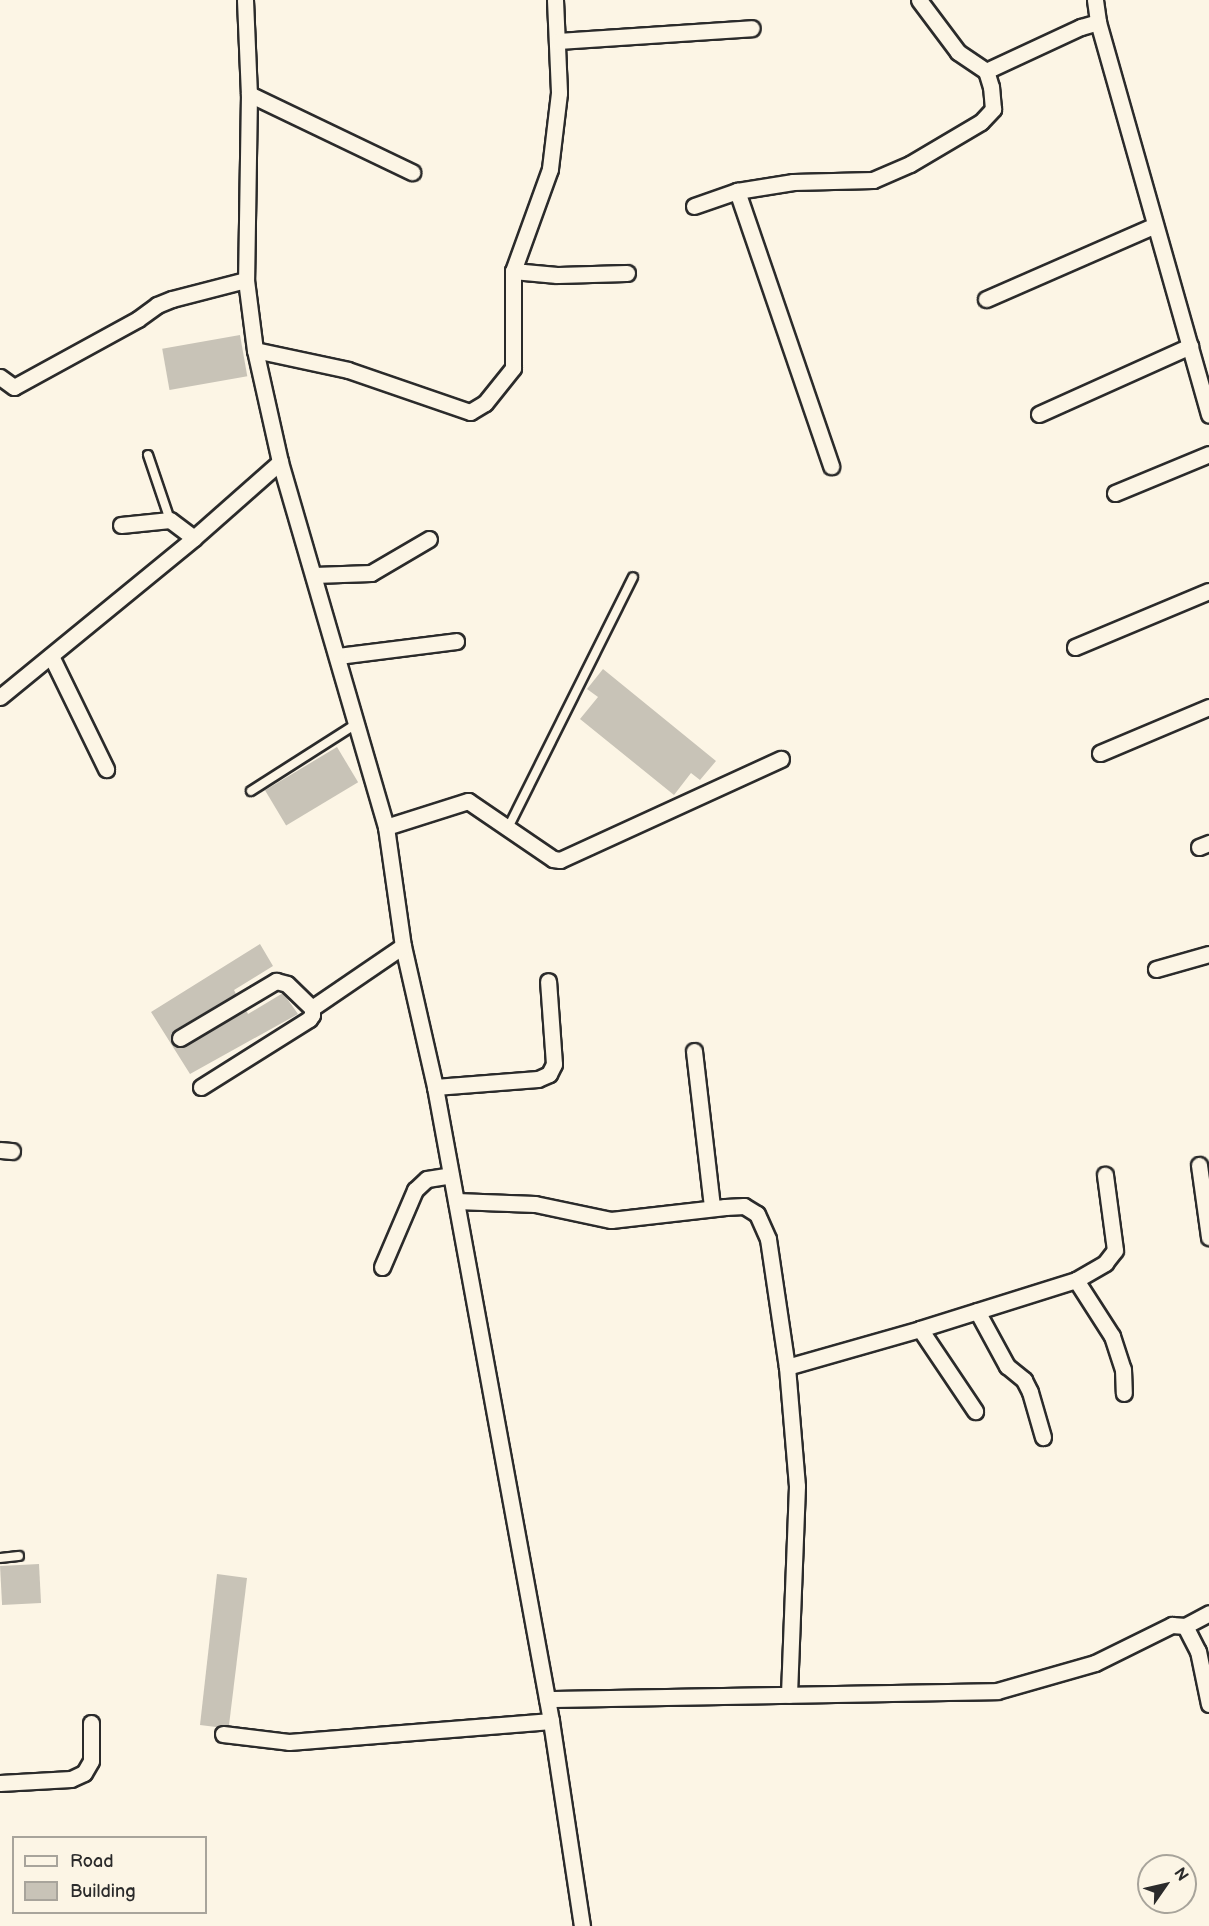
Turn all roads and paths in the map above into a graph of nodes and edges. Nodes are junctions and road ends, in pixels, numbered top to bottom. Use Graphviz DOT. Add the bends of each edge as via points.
graph roads {
  1 [pos="245,0"];
  2 [pos="555,0"];
  3 [pos="919,0"];
  4 [pos="1095,0"];
  5 [pos="1098,22"];
  6 [pos="752,28"];
  7 [pos="558,41"];
  8 [pos="986,70"];
  9 [pos="249,94"];
  10 [pos="412,172"];
  11 [pos="737,191"];
  12 [pos="694,206"];
  13 [pos="1155,225"];
  14 [pos="513,271"];
  15 [pos="627,273"];
  16 [pos="246,280"];
  17 [pos="986,299"];
  18 [pos="1190,346"];
  19 [pos="255,350"];
  20 [pos="0,376"];
  21 [pos="1039,414"];
  22 [pos="1209,415"];
  23 [pos="1209,454"];
  24 [pos="148,455"];
  25 [pos="280,462"];
  26 [pos="831,466"];
  27 [pos="1115,493"];
  28 [pos="170,520"];
  29 [pos="121,525"];
  30 [pos="194,538"];
  31 [pos="429,539"];
  32 [pos="314,574"];
  33 [pos="633,577"];
  34 [pos="1209,591"];
  35 [pos="456,641"];
  36 [pos="1075,646"];
  37 [pos="51,656"];
  38 [pos="338,656"];
  39 [pos="0,697"];
  40 [pos="1209,707"];
  41 [pos="357,723"];
  42 [pos="1100,753"];
  43 [pos="781,759"];
  44 [pos="106,769"];
  45 [pos="251,791"];
  46 [pos="386,827"];
  47 [pos="508,828"];
  48 [pos="403,946"];
  49 [pos="1209,954"];
  50 [pos="1156,969"];
  51 [pos="548,981"];
  52 [pos="312,1008"];
  53 [pos="180,1038"];
  54 [pos="694,1051"];
  55 [pos="201,1087"];
  56 [pos="435,1087"];
  57 [pos="1199,1165"];
  58 [pos="451,1175"];
  59 [pos="1105,1175"];
  60 [pos="456,1201"];
  61 [pos="712,1208"];
  62 [pos="1209,1237"];
  63 [pos="382,1267"];
  64 [pos="1076,1280"];
  65 [pos="977,1311"];
  66 [pos="920,1329"];
  67 [pos="787,1367"];
  68 [pos="1124,1393"];
  69 [pos="975,1411"];
  70 [pos="1043,1437"];
  71 [pos="18,1556"];
  72 [pos="0,1558"];
  73 [pos="1209,1613"];
  74 [pos="1185,1626"];
  75 [pos="789,1695"];
  76 [pos="547,1699"];
  77 [pos="1209,1704"];
  78 [pos="551,1721"];
  79 [pos="91,1723"];
  80 [pos="223,1734"];
  81 [pos="0,1783"];
  82 [pos="582,1926"];
  1 -- 9 [label="street"];
  2 -- 7 [label="street"];
  3 -- 8 [label="street" via="958,52"];
  4 -- 5 [label="street"];
  5 -- 8 [label="street"];
  5 -- 13 [label="street"];
  6 -- 7 [label="street"];
  7 -- 14 [label="street" via="559,93 550,169"];
  8 -- 11 [label="street" via="993,109 981,122 910,164 873,180 793,182"];
  9 -- 10 [label="street"];
  9 -- 16 [label="street"];
  11 -- 12 [label="street"];
  11 -- 26 [label="street"];
  13 -- 17 [label="street"];
  13 -- 18 [label="street"];
  14 -- 15 [label="street" via="557,275"];
  14 -- 19 [label="street" via="513,368 485,402 470,412 348,370"];
  16 -- 19 [label="street"];
  16 -- 20 [label="street" via="157,305 14,387"];
  18 -- 21 [label="street"];
  18 -- 22 [label="street"];
  19 -- 25 [label="street"];
  23 -- 27 [label="street"];
  24 -- 28 [label="lane"];
  25 -- 30 [label="street"];
  25 -- 32 [label="street"];
  28 -- 29 [label="street"];
  28 -- 30 [label="street"];
  30 -- 37 [label="street"];
  31 -- 32 [label="street" via="370,573"];
  32 -- 38 [label="street"];
  33 -- 47 [label="lane"];
  34 -- 36 [label="street"];
  35 -- 38 [label="street"];
  37 -- 39 [label="street"];
  37 -- 44 [label="street"];
  38 -- 41 [label="street"];
  40 -- 42 [label="street"];
  41 -- 45 [label="lane"];
  41 -- 46 [label="street"];
  43 -- 47 [label="street" via="560,860"];
  46 -- 47 [label="street" via="468,801"];
  46 -- 48 [label="street"];
  48 -- 52 [label="street"];
  48 -- 56 [label="street"];
  49 -- 50 [label="street"];
  51 -- 56 [label="street" via="554,1064 549,1074 538,1079"];
  52 -- 53 [label="street" via="287,984 276,981"];
  52 -- 55 [label="street" via="309,1019"];
  54 -- 61 [label="street"];
  56 -- 58 [label="street"];
  57 -- 62 [label="street"];
  58 -- 60 [label="street"];
  58 -- 63 [label="street" via="427,1179 415,1190"];
  59 -- 64 [label="street" via="1115,1250 1105,1263"];
  60 -- 61 [label="street" via="535,1204 611,1220"];
  60 -- 76 [label="street"];
  61 -- 67 [label="street" via="744,1206 758,1214 768,1239"];
  64 -- 65 [label="street"];
  64 -- 68 [label="street" via="1112,1336 1123,1369"];
  65 -- 66 [label="street"];
  65 -- 70 [label="street" via="1007,1366 1024,1380"];
  66 -- 67 [label="street"];
  66 -- 69 [label="street"];
  67 -- 75 [label="street" via="797,1486"];
  71 -- 72 [label="lane"];
  73 -- 74 [label="street"];
  74 -- 75 [label="street" via="1172,1625 1095,1663 997,1691"];
  74 -- 77 [label="street" via="1198,1651"];
  75 -- 76 [label="street"];
  76 -- 78 [label="street"];
  78 -- 80 [label="street" via="289,1742"];
  78 -- 82 [label="street"];
  79 -- 81 [label="street" via="91,1761 84,1773 71,1779"];
}
